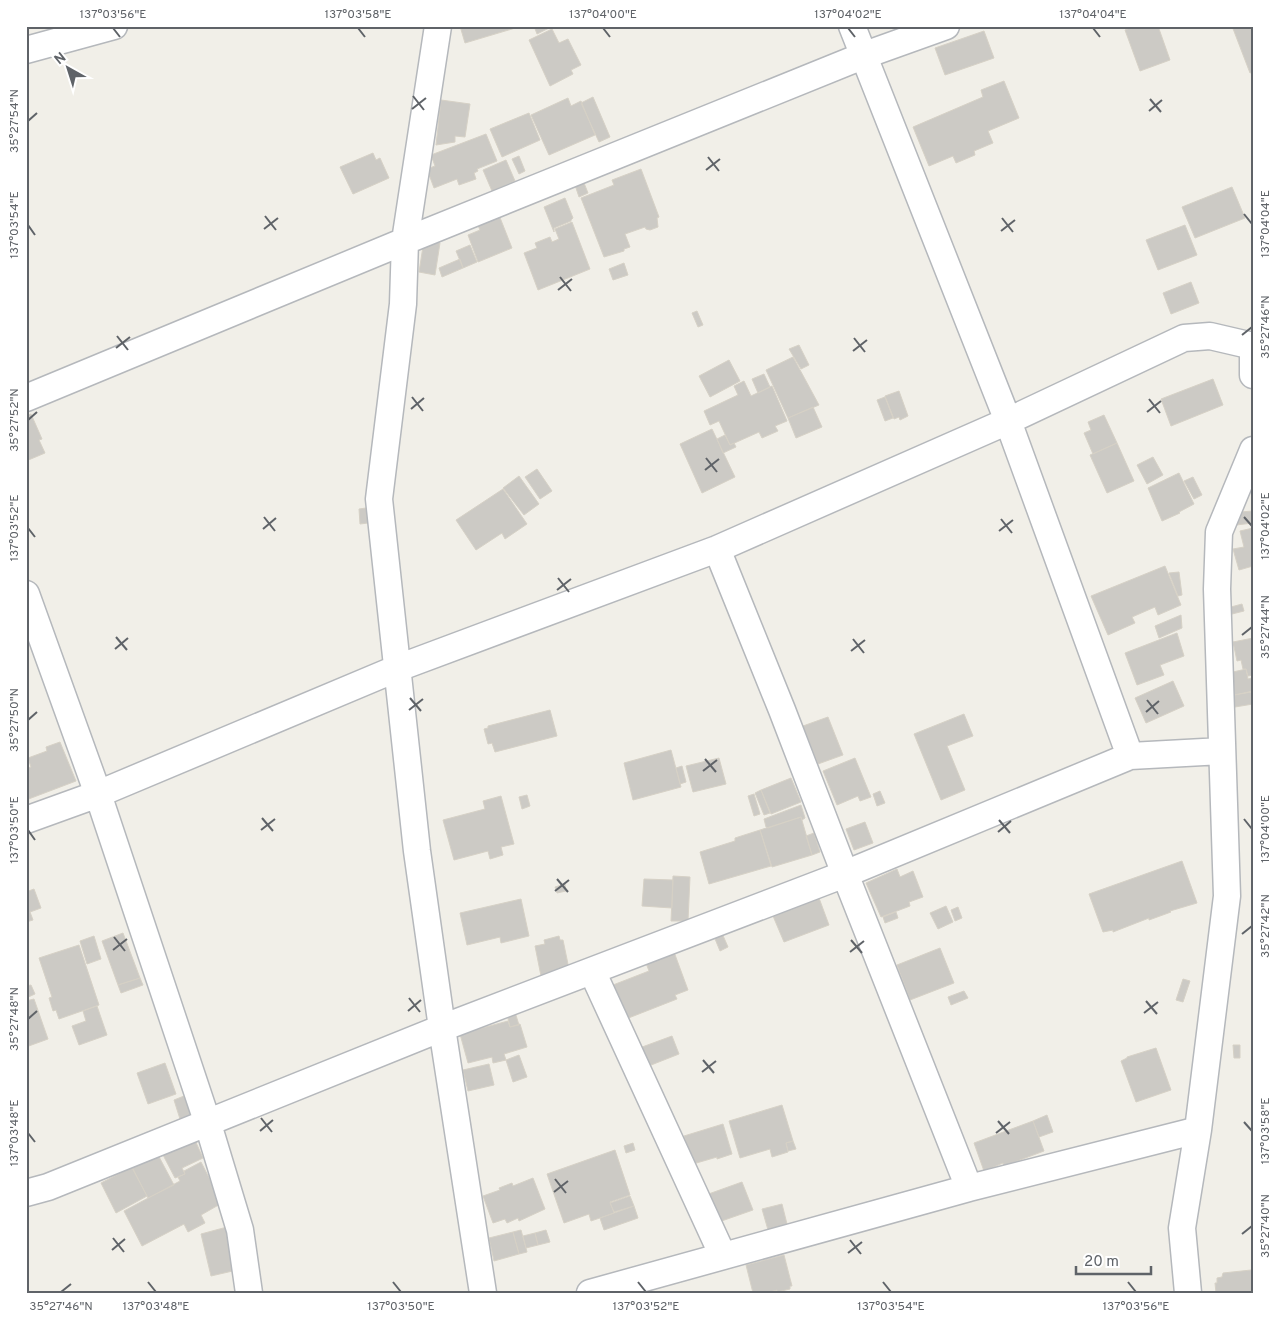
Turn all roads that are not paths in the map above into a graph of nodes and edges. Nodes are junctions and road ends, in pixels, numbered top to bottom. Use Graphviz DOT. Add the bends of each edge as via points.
graph roads {
  1 [pos="114,26"];
  2 [pos="438,26"];
  3 [pos="852,26"];
  4 [pos="946,26"];
  5 [pos="26,50"];
  6 [pos="865,56"];
  7 [pos="405,241"];
  8 [pos="1253,345"];
  9 [pos="1253,375"];
  10 [pos="26,398"];
  11 [pos="1008,421"];
  12 [pos="1253,450"];
  13 [pos="717,549"];
  14 [pos="26,594"];
  15 [pos="398,668"];
  16 [pos="1222,751"];
  17 [pos="1130,756"];
  18 [pos="98,794"];
  19 [pos="26,820"];
  20 [pos="845,874"];
  21 [pos="592,971"];
  22 [pos="442,1028"];
  23 [pos="208,1124"];
  24 [pos="1198,1130"];
  25 [pos="970,1188"];
  26 [pos="26,1194"];
  27 [pos="723,1256"];
  28 [pos="249,1293"];
  29 [pos="483,1293"];
  30 [pos="590,1293"];
  31 [pos="1188,1293"];
  1 -- 5 [label="street"];
  2 -- 7 [label="street"];
  3 -- 6 [label="street"];
  4 -- 6 [label="street"];
  6 -- 7 [label="street"];
  6 -- 11 [label="street"];
  7 -- 10 [label="street"];
  7 -- 15 [label="street" via="403,304 379,499"];
  8 -- 9 [label="street"];
  8 -- 11 [label="street" via="1210,336 1184,338"];
  11 -- 13 [label="street"];
  11 -- 17 [label="street"];
  12 -- 16 [label="street" via="1219,532 1217,589"];
  13 -- 15 [label="street"];
  13 -- 20 [label="street"];
  14 -- 18 [label="street"];
  15 -- 18 [label="street"];
  15 -- 22 [label="street" via="417,851"];
  16 -- 17 [label="street"];
  16 -- 24 [label="street" via="1227,896"];
  17 -- 20 [label="street"];
  18 -- 19 [label="street"];
  18 -- 23 [label="street"];
  20 -- 21 [label="street"];
  20 -- 25 [label="street"];
  21 -- 22 [label="street"];
  21 -- 27 [label="street"];
  22 -- 23 [label="street"];
  22 -- 29 [label="street"];
  23 -- 26 [label="street"];
  23 -- 28 [label="street" via="240,1230"];
  24 -- 25 [label="street"];
  24 -- 31 [label="street" via="1182,1228"];
  25 -- 27 [label="street"];
  27 -- 30 [label="street"];
}
